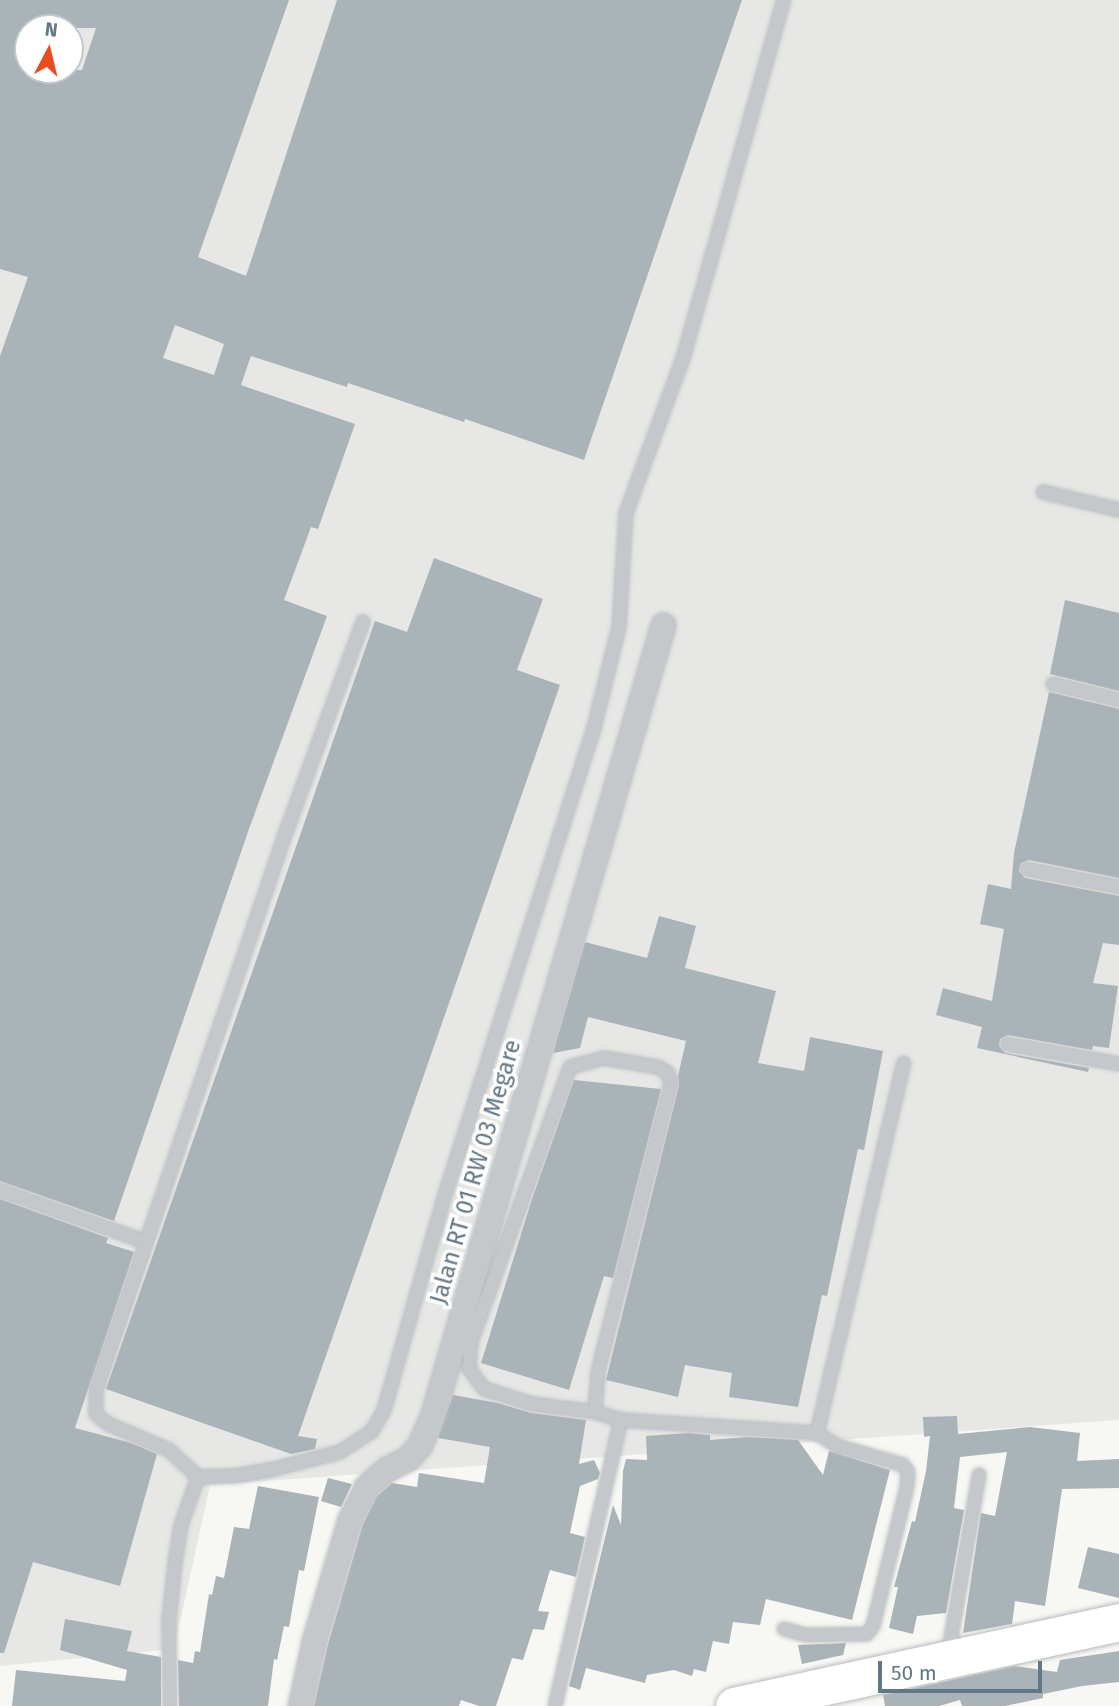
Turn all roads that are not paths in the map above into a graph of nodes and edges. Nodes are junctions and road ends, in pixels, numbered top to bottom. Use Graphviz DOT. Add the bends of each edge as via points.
graph roads {
  1 [pos="785,0"];
  2 [pos="1043,492"];
  3 [pos="1119,510"];
  4 [pos="363,622"];
  5 [pos="663,625"];
  6 [pos="1053,684"];
  7 [pos="1119,700"];
  8 [pos="1027,869"];
  9 [pos="1119,887"];
  10 [pos="1007,1044"];
  11 [pos="904,1063"];
  12 [pos="1119,1064"];
  13 [pos="0,1190"];
  14 [pos="146,1242"];
  15 [pos="595,1412"];
  16 [pos="621,1420"];
  17 [pos="817,1433"];
  18 [pos="979,1475"];
  19 [pos="198,1477"];
  20 [pos="1119,1622"];
  21 [pos="784,1629"];
  22 [pos="948,1658"];
  23 [pos="170,1706"];
  24 [pos="299,1706"];
  25 [pos="555,1706"];
  26 [pos="734,1706"];
  1 -- 19 [label="lane" via="684,355 626,513 619,627 594,728 444,1198 384,1410 372,1432 340,1452 246,1474"];
  2 -- 3 [label="lane"];
  4 -- 14 [label="lane"];
  5 -- 24 [label="street, Jalan RT 01 RW 03 Megare" via="433,1414 419,1446 366,1487 350,1519 313,1641"];
  6 -- 7 [label="lane"];
  8 -- 9 [label="lane"];
  10 -- 12 [label="lane"];
  11 -- 17 [label="lane"];
  13 -- 14 [label="lane"];
  14 -- 19 [label="lane" via="93,1405 108,1424 180,1457"];
  15 -- 15 [label="lane" via="598,1372 671,1083 668,1073 659,1067 604,1058 570,1067 558,1093 471,1342 469,1368 484,1389 532,1404"];
  15 -- 16 [label="lane"];
  16 -- 17 [label="lane"];
  16 -- 25 [label="lane"];
  17 -- 21 [label="lane" via="837,1446 898,1463 906,1468 908,1478 873,1626 867,1634 806,1635"];
  18 -- 22 [label="lane"];
  19 -- 23 [label="lane" via="181,1525 175,1563 169,1620"];
  20 -- 22 [label="main road"];
  22 -- 26 [label="main road"];
}
